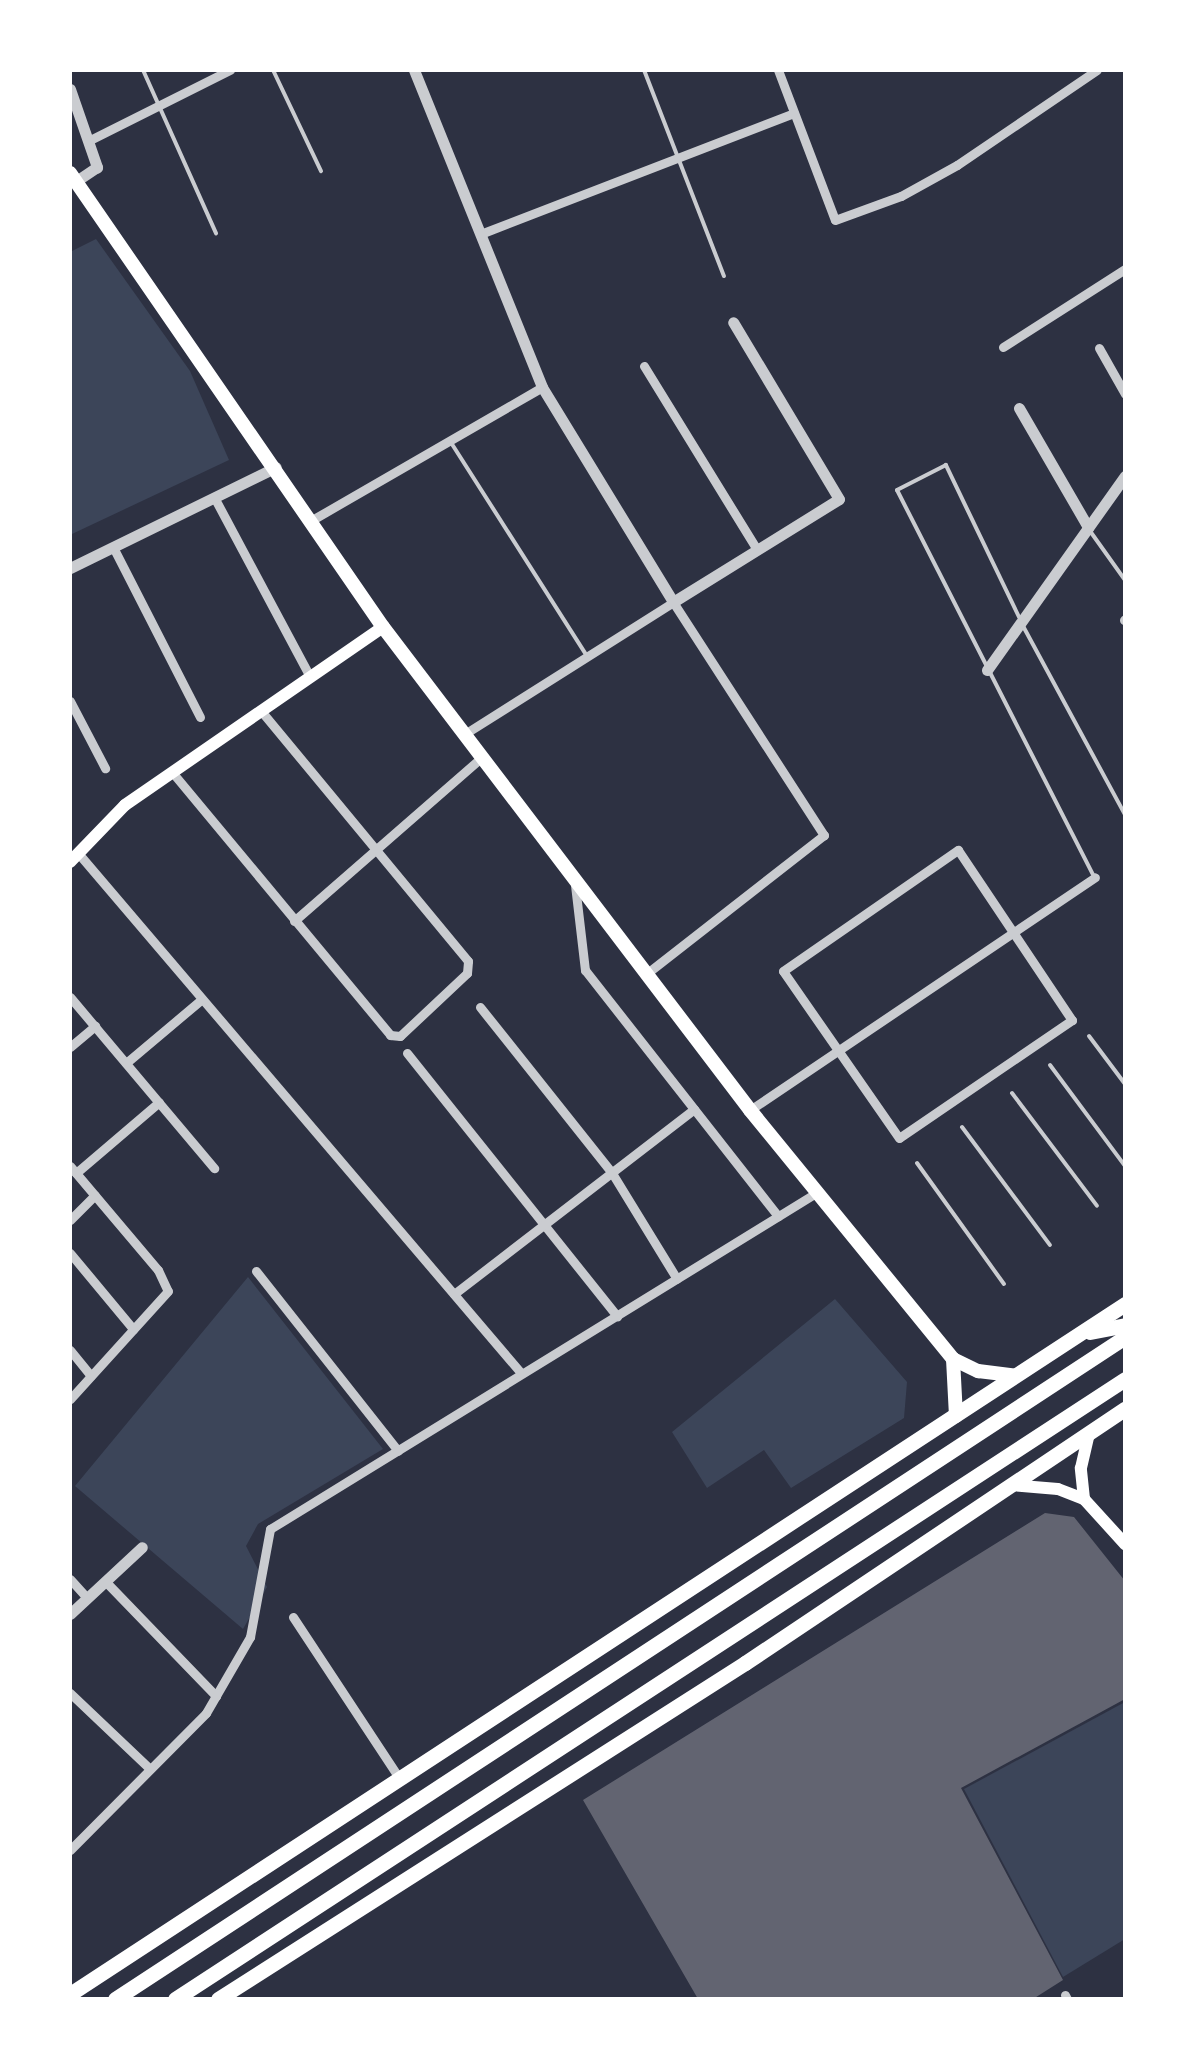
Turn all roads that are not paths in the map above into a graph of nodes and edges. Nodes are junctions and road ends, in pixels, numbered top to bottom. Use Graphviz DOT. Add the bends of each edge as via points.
graph roads {
  1 [pos="143,70"];
  2 [pos="230,70"];
  3 [pos="274,70"];
  4 [pos="414,70"];
  5 [pos="644,70"];
  6 [pos="778,70"];
  7 [pos="1097,70"];
  8 [pos="70,88"];
  9 [pos="159,106"];
  10 [pos="794,113"];
  11 [pos="88,141"];
  12 [pos="678,158"];
  13 [pos="320,171"];
  14 [pos="73,177"];
  15 [pos="216,233"];
  16 [pos="483,234"];
  17 [pos="1125,269"];
  18 [pos="724,276"];
  19 [pos="733,322"];
  20 [pos="1003,346"];
  21 [pos="1098,348"];
  22 [pos="644,366"];
  23 [pos="542,387"];
  24 [pos="1125,394"];
  25 [pos="1020,408"];
  26 [pos="450,441"];
  27 [pos="276,467"];
  28 [pos="1125,476"];
  29 [pos="214,497"];
  30 [pos="312,520"];
  31 [pos="1088,526"];
  32 [pos="113,547"];
  33 [pos="757,550"];
  34 [pos="71,566"];
  35 [pos="1125,580"];
  36 [pos="673,602"];
  37 [pos="1021,622"];
  38 [pos="383,627"];
  39 [pos="587,656"];
  40 [pos="986,670"];
  41 [pos="310,676"];
  42 [pos="70,701"];
  43 [pos="260,710"];
  44 [pos="200,717"];
  45 [pos="462,735"];
  46 [pos="480,759"];
  47 [pos="105,768"];
  48 [pos="172,772"];
  49 [pos="1125,815"];
  50 [pos="377,849"];
  51 [pos="74,858"];
  52 [pos="1094,877"];
  53 [pos="576,885"];
  54 [pos="294,921"];
  55 [pos="1013,932"];
  56 [pos="646,974"];
  57 [pos="70,997"];
  58 [pos="202,998"];
  59 [pos="480,1007"];
  60 [pos="94,1026"];
  61 [pos="1089,1036"];
  62 [pos="70,1047"];
  63 [pos="838,1050"];
  64 [pos="407,1053"];
  65 [pos="126,1063"];
  66 [pos="1050,1065"];
  67 [pos="1125,1084"];
  68 [pos="1012,1094"];
  69 [pos="159,1102"];
  70 [pos="694,1109"];
  71 [pos="750,1110"];
  72 [pos="962,1127"];
  73 [pos="918,1163"];
  74 [pos="1125,1166"];
  75 [pos="214,1168"];
  76 [pos="73,1169"];
  77 [pos="612,1172"];
  78 [pos="816,1193"];
  79 [pos="94,1195"];
  80 [pos="1096,1206"];
  81 [pos="778,1216"];
  82 [pos="70,1220"];
  83 [pos="548,1222"];
  84 [pos="1050,1245"];
  85 [pos="70,1253"];
  86 [pos="256,1270"];
  87 [pos="676,1279"];
  88 [pos="1004,1284"];
  89 [pos="454,1294"];
  90 [pos="1125,1304"];
  91 [pos="617,1316"];
  92 [pos="1125,1326"];
  93 [pos="133,1330"];
  94 [pos="1079,1334"];
  95 [pos="1125,1337"];
  96 [pos="70,1350"];
  97 [pos="953,1359"];
  98 [pos="521,1373"];
  99 [pos="91,1376"];
  100 [pos="1016,1376"];
  101 [pos="1125,1379"];
  102 [pos="70,1399"];
  103 [pos="1089,1403"];
  104 [pos="1125,1409"];
  105 [pos="956,1416"];
  106 [pos="1090,1433"];
  107 [pos="398,1451"];
  108 [pos="1053,1457"];
  109 [pos="1010,1486"];
  110 [pos="1084,1499"];
  111 [pos="1125,1544"];
  112 [pos="142,1547"];
  113 [pos="70,1580"];
  114 [pos="105,1582"];
  115 [pos="87,1598"];
  116 [pos="70,1614"];
  117 [pos="293,1617"];
  118 [pos="70,1693"];
  119 [pos="216,1696"];
  120 [pos="150,1769"];
  121 [pos="399,1778"];
  122 [pos="70,1850"];
  123 [pos="70,1994"];
  124 [pos="115,1999"];
  125 [pos="175,1999"];
  126 [pos="218,1999"];
  1 -- 9 [label="lane"];
  2 -- 9 [label="street"];
  3 -- 13 [label="lane"];
  4 -- 16 [label="street"];
  5 -- 12 [label="lane"];
  6 -- 10 [label="street"];
  7 -- 10 [label="street" via="957,164 900,196 835,220"];
  8 -- 11 [label="street"];
  9 -- 11 [label="street"];
  9 -- 15 [label="lane"];
  10 -- 12 [label="street"];
  11 -- 14 [label="street" via="97,167"];
  12 -- 16 [label="street"];
  12 -- 18 [label="lane"];
  14 -- 27 [label="main road"];
  16 -- 23 [label="street"];
  17 -- 20 [label="street"];
  19 -- 33 [label="street" via="840,499"];
  21 -- 24 [label="street"];
  22 -- 33 [label="street"];
  23 -- 26 [label="street"];
  23 -- 36 [label="street"];
  25 -- 31 [label="street"];
  26 -- 30 [label="street"];
  26 -- 39 [label="lane"];
  27 -- 29 [label="street"];
  27 -- 30 [label="main road"];
  28 -- 31 [label="street"];
  29 -- 32 [label="street"];
  29 -- 41 [label="street"];
  30 -- 38 [label="main road"];
  31 -- 35 [label="lane"];
  31 -- 37 [label="street"];
  32 -- 34 [label="street"];
  32 -- 44 [label="street"];
  33 -- 36 [label="street"];
  36 -- 39 [label="street"];
  36 -- 56 [label="street" via="824,835"];
  37 -- 40 [label="street"];
  37 -- 40 [label="lane" via="946,465 897,490"];
  37 -- 49 [label="lane"];
  38 -- 41 [label="main road"];
  38 -- 45 [label="main road"];
  39 -- 45 [label="street"];
  40 -- 52 [label="lane"];
  41 -- 43 [label="main road"];
  42 -- 47 [label="street"];
  43 -- 48 [label="main road"];
  43 -- 50 [label="street"];
  45 -- 46 [label="main road"];
  46 -- 50 [label="street"];
  46 -- 53 [label="main road"];
  48 -- 51 [label="main road" via="125,804"];
  48 -- 54 [label="street"];
  50 -- 54 [label="street"];
  50 -- 54 [label="street" via="468,961 467,973 400,1036 390,1035"];
  51 -- 58 [label="street"];
  52 -- 55 [label="street"];
  53 -- 56 [label="main road"];
  53 -- 70 [label="street" via="584,970"];
  55 -- 63 [label="street"];
  55 -- 63 [label="street" via="958,850 782,971"];
  55 -- 63 [label="street" via="1072,1020 899,1138"];
  56 -- 71 [label="main road"];
  57 -- 60 [label="street"];
  58 -- 65 [label="street"];
  58 -- 89 [label="street"];
  59 -- 77 [label="street"];
  60 -- 62 [label="street"];
  60 -- 65 [label="street"];
  61 -- 67 [label="lane"];
  63 -- 71 [label="street"];
  64 -- 83 [label="street"];
  65 -- 69 [label="street"];
  66 -- 74 [label="lane"];
  68 -- 80 [label="lane"];
  69 -- 75 [label="street"];
  69 -- 76 [label="street"];
  70 -- 77 [label="street"];
  70 -- 81 [label="street"];
  71 -- 78 [label="main road"];
  72 -- 84 [label="lane"];
  73 -- 88 [label="lane"];
  76 -- 79 [label="street"];
  77 -- 83 [label="street"];
  77 -- 87 [label="street"];
  78 -- 81 [label="street"];
  78 -- 97 [label="main road"];
  79 -- 82 [label="street"];
  79 -- 93 [label="street" via="158,1270 168,1292"];
  81 -- 87 [label="street"];
  83 -- 89 [label="street"];
  83 -- 91 [label="street"];
  85 -- 93 [label="street"];
  86 -- 107 [label="street"];
  87 -- 91 [label="street"];
  89 -- 98 [label="street"];
  90 -- 94 [label="highway"];
  91 -- 98 [label="street"];
  92 -- 94 [label="highway"];
  93 -- 99 [label="street"];
  94 -- 100 [label="highway"];
  95 -- 124 [label="highway"];
  96 -- 99 [label="street"];
  97 -- 100 [label="main road" via="978,1371"];
  97 -- 105 [label="main road"];
  98 -- 107 [label="street"];
  99 -- 102 [label="street"];
  100 -- 105 [label="highway"];
  101 -- 103 [label="highway"];
  103 -- 108 [label="highway"];
  103 -- 125 [label="highway"];
  104 -- 106 [label="highway"];
  105 -- 121 [label="highway"];
  106 -- 108 [label="highway"];
  106 -- 110 [label="main road" via="1081,1468"];
  107 -- 119 [label="street" via="270,1530 250,1637"];
  108 -- 109 [label="highway"];
  109 -- 110 [label="main road" via="1058,1489"];
  109 -- 126 [label="highway"];
  110 -- 111 [label="main road"];
  112 -- 114 [label="street"];
  113 -- 115 [label="street"];
  114 -- 115 [label="street"];
  114 -- 119 [label="street"];
  115 -- 116 [label="street"];
  117 -- 121 [label="street"];
  118 -- 120 [label="street"];
  119 -- 120 [label="street"];
  120 -- 122 [label="street"];
  121 -- 123 [label="highway"];
}
